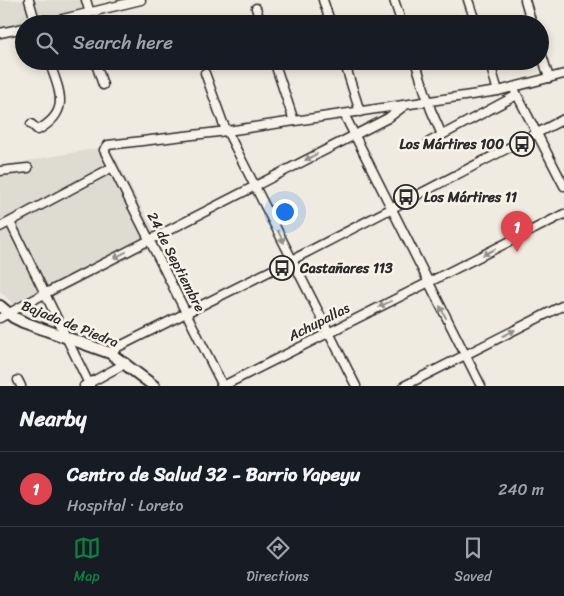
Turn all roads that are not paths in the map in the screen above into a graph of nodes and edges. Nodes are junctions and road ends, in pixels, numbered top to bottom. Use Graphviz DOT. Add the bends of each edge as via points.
graph roads {
  1 [pos="29,0"];
  2 [pos="86,0"];
  3 [pos="141,0"];
  4 [pos="323,0"];
  5 [pos="394,0"];
  6 [pos="469,0"];
  7 [pos="524,0"];
  8 [pos="256,8"];
  9 [pos="90,13"];
  10 [pos="33,15"];
  11 [pos="81,15"];
  12 [pos="258,15"];
  13 [pos="328,15"];
  14 [pos="399,15"];
  15 [pos="473,15"];
  16 [pos="529,15"];
  17 [pos="15,30"];
  18 [pos="0,32"];
  19 [pos="52,70"];
  20 [pos="98,70"];
  21 [pos="277,70"];
  22 [pos="347,70"];
  23 [pos="418,70"];
  24 [pos="491,70"];
  25 [pos="547,70"];
  26 [pos="205,73"];
  27 [pos="564,74"];
  28 [pos="549,78"];
  29 [pos="102,85"];
  30 [pos="513,87"];
  31 [pos="498,91"];
  32 [pos="518,95"];
  33 [pos="428,101"];
  34 [pos="406,105"];
  35 [pos="360,112"];
  36 [pos="344,114"];
  37 [pos="564,119"];
  38 [pos="294,120"];
  39 [pos="31,124"];
  40 [pos="227,131"];
  41 [pos="536,132"];
  42 [pos="355,135"];
  43 [pos="442,135"];
  44 [pos="429,142"];
  45 [pos="28,168"];
  46 [pos="111,168"];
  47 [pos="0,171"];
  48 [pos="255,186"];
  49 [pos="564,186"];
  50 [pos="392,209"];
  51 [pos="564,214"];
  52 [pos="10,222"];
  53 [pos="0,227"];
  54 [pos="149,240"];
  55 [pos="292,260"];
  56 [pos="429,283"];
  57 [pos="46,293"];
  58 [pos="564,305"];
  59 [pos="0,306"];
  60 [pos="187,314"];
  61 [pos="4,316"];
  62 [pos="328,332"];
  63 [pos="67,338"];
  64 [pos="110,353"];
  65 [pos="466,355"];
  66 [pos="126,363"];
  67 [pos="87,385"];
  68 [pos="154,386"];
  69 [pos="222,386"];
  70 [pos="356,386"];
  71 [pos="404,386"];
  72 [pos="481,386"];
  1 -- 10 [label="street"];
  2 -- 9 [label="street"];
  3 -- 9 [label="street"];
  4 -- 13 [label="street"];
  5 -- 14 [label="street"];
  6 -- 15 [label="street"];
  7 -- 16 [label="street"];
  8 -- 12 [label="street"];
  9 -- 11 [label="street"];
  17 -- 18 [label="street"];
  19 -- 39 [label="street" via="60,96 60,108 42,128 38,130"];
  20 -- 29 [label="street"];
  21 -- 38 [label="street"];
  22 -- 35 [label="street"];
  23 -- 33 [label="street"];
  24 -- 31 [label="street"];
  25 -- 28 [label="street"];
  26 -- 40 [label="street"];
  27 -- 28 [label="street"];
  28 -- 30 [label="street"];
  30 -- 31 [label="street"];
  30 -- 32 [label="street"];
  31 -- 33 [label="street"];
  32 -- 41 [label="street"];
  32 -- 43 [label="street"];
  33 -- 34 [label="street"];
  33 -- 43 [label="street"];
  34 -- 35 [label="street"];
  34 -- 42 [label="street"];
  35 -- 36 [label="street"];
  36 -- 38 [label="street"];
  36 -- 42 [label="street"];
  37 -- 41 [label="street"];
  38 -- 40 [label="street"];
  40 -- 46 [label="street, 24 de Septiembre" via="108,145 104,150"];
  40 -- 48 [label="street"];
  41 -- 49 [label="street"];
  41 -- 50 [label="street"];
  42 -- 48 [label="street, one-way"];
  42 -- 50 [label="street"];
  43 -- 44 [label="street"];
  45 -- 47 [label="street"];
  46 -- 52 [label="street"];
  46 -- 54 [label="street, 24 de Septiembre"];
  48 -- 54 [label="street"];
  48 -- 55 [label="street, one-way"];
  50 -- 55 [label="street"];
  50 -- 56 [label="street"];
  51 -- 56 [label="street, Achupallas, one-way"];
  52 -- 53 [label="street"];
  52 -- 57 [label="street"];
  54 -- 57 [label="street, one-way"];
  54 -- 60 [label="street, 24 de Septiembre"];
  55 -- 60 [label="street"];
  55 -- 62 [label="street"];
  56 -- 62 [label="street, Achupallas, one-way"];
  65 -- 56 [label="street, one-way"];
  57 -- 61 [label="street"];
  57 -- 63 [label="street"];
  65 -- 58 [label="street, one-way"];
  59 -- 61 [label="main road, Bajada de Piedra"];
  60 -- 64 [label="street"];
  60 -- 69 [label="street, 24 de Septiembre"];
  61 -- 63 [label="main road, Bajada de Piedra"];
  62 -- 69 [label="street, Achupallas"];
  62 -- 70 [label="street"];
  63 -- 64 [label="main road, Bajada de Piedra"];
  63 -- 67 [label="street"];
  64 -- 66 [label="main road, Bajada de Piedra"];
  65 -- 71 [label="street"];
  65 -- 72 [label="street"];
  66 -- 67 [label="street"];
  66 -- 68 [label="main road, Bajada de Piedra"];
}
